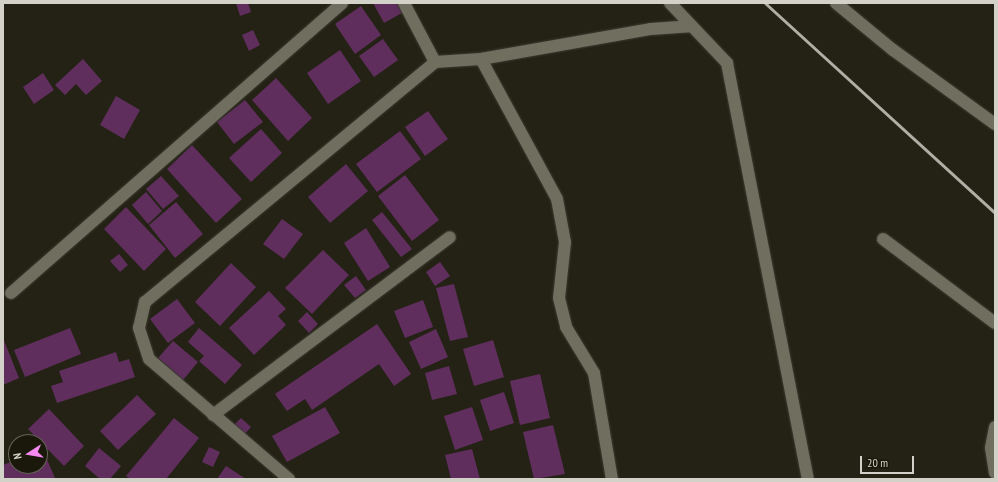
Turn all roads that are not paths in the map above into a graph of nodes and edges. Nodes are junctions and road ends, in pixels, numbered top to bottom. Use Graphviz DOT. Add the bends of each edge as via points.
graph roads {
  1 [pos="342,3"];
  2 [pos="404,3"];
  3 [pos="670,3"];
  4 [pos="836,3"];
  5 [pos="690,26"];
  6 [pos="481,59"];
  7 [pos="435,62"];
  8 [pos="995,124"];
  9 [pos="450,237"];
  10 [pos="883,239"];
  11 [pos="11,294"];
  12 [pos="995,323"];
  13 [pos="213,415"];
  14 [pos="995,427"];
  15 [pos="995,473"];
  16 [pos="289,479"];
  17 [pos="611,479"];
  18 [pos="808,479"];
  1 -- 11 [label="street"];
  2 -- 7 [label="street"];
  3 -- 5 [label="street"];
  4 -- 8 [label="street" via="893,50"];
  5 -- 6 [label="street" via="651,29"];
  5 -- 18 [label="street" via="727,63"];
  6 -- 7 [label="street"];
  6 -- 17 [label="street" via="557,199 565,242 559,298 566,327 594,373"];
  7 -- 13 [label="street" via="145,302 139,328 149,358"];
  9 -- 13 [label="street"];
  10 -- 12 [label="street"];
  13 -- 16 [label="street"];
  14 -- 15 [label="street" via="990,448"];
}
